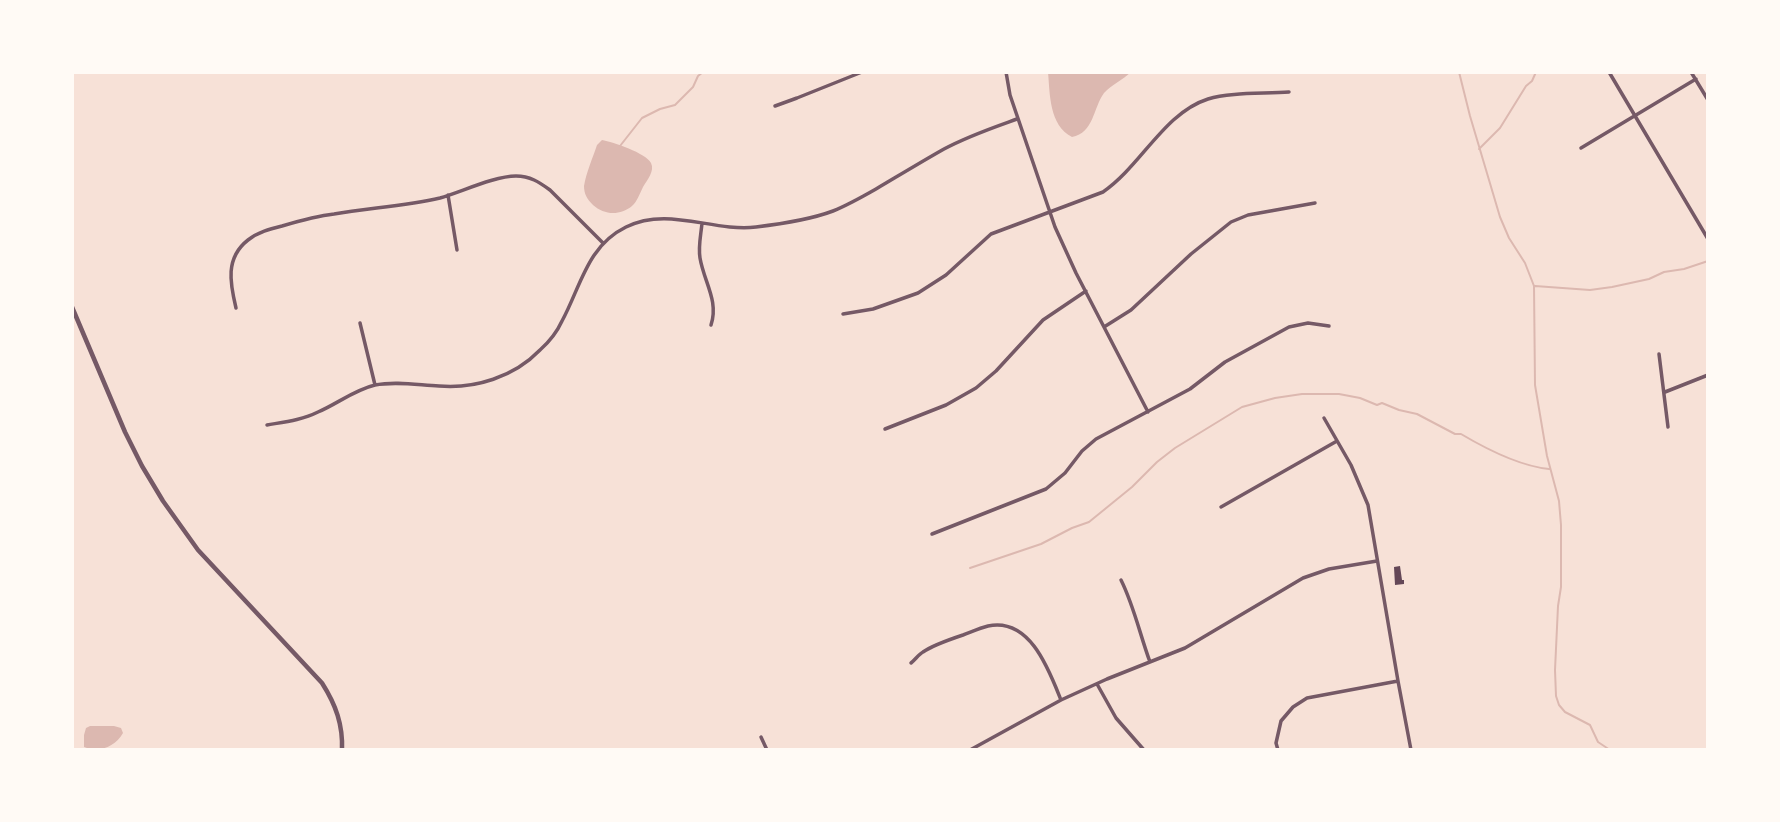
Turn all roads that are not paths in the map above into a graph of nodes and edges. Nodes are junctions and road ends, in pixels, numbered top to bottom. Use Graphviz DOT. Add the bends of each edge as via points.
graph roads {
  1 [pos="862,72"];
  2 [pos="1006,72"];
  3 [pos="1609,72"];
  4 [pos="1692,72"];
  5 [pos="1696,79"];
  6 [pos="1289,92"];
  7 [pos="1708,100"];
  8 [pos="775,106"];
  9 [pos="1635,116"];
  10 [pos="1017,119"];
  11 [pos="1581,148"];
  12 [pos="448,195"];
  13 [pos="1315,203"];
  14 [pos="1049,211"];
  15 [pos="702,223"];
  16 [pos="1708,239"];
  17 [pos="603,243"];
  18 [pos="457,250"];
  19 [pos="1086,291"];
  20 [pos="72,307"];
  21 [pos="236,308"];
  22 [pos="843,314"];
  23 [pos="360,323"];
  24 [pos="711,325"];
  25 [pos="1329,326"];
  26 [pos="1104,327"];
  27 [pos="1659,354"];
  28 [pos="1708,374"];
  29 [pos="375,385"];
  30 [pos="1665,391"];
  31 [pos="1148,412"];
  32 [pos="1324,418"];
  33 [pos="267,425"];
  34 [pos="1668,427"];
  35 [pos="885,429"];
  36 [pos="1337,441"];
  37 [pos="1222,507"];
  38 [pos="932,534"];
  39 [pos="1377,561"];
  40 [pos="1121,580"];
  41 [pos="1150,662"];
  42 [pos="911,663"];
  43 [pos="1398,681"];
  44 [pos="1097,684"];
  45 [pos="1061,700"];
  46 [pos="761,737"];
  47 [pos="342,750"];
  48 [pos="766,750"];
  49 [pos="970,750"];
  50 [pos="1143,750"];
  51 [pos="1278,750"];
  52 [pos="1411,750"];
  1 -- 8 [label="street"];
  2 -- 10 [label="street"];
  3 -- 9 [label="street"];
  4 -- 5 [label="street"];
  5 -- 7 [label="street"];
  5 -- 9 [label="street"];
  6 -- 14 [label="street" via="1199,102 1177,116 1113,185"];
  9 -- 11 [label="street"];
  9 -- 16 [label="street"];
  10 -- 14 [label="street"];
  10 -- 15 [label="street" via="956,143 835,210 749,228"];
  12 -- 17 [label="street" via="503,178 533,179"];
  12 -- 18 [label="street"];
  12 -- 21 [label="street" via="322,216 256,234 241,246 231,267"];
  13 -- 26 [label="street" via="1230,222 1131,310"];
  14 -- 19 [label="street"];
  14 -- 22 [label="street" via="991,234 946,275 918,293"];
  15 -- 17 [label="street" via="646,220 618,231"];
  15 -- 24 [label="street" via="699,252 714,305"];
  17 -- 29 [label="street" via="551,338 514,370 469,385"];
  19 -- 26 [label="street"];
  19 -- 35 [label="street" via="1043,320 976,388"];
  20 -- 47 [label="street" via="142,466 198,550 323,684 337,709"];
  23 -- 29 [label="street"];
  25 -- 31 [label="street" via="1308,323 1290,327 1238,354 1191,389"];
  26 -- 31 [label="street"];
  27 -- 30 [label="street"];
  28 -- 30 [label="street"];
  29 -- 33 [label="street" via="313,414"];
  30 -- 34 [label="street"];
  31 -- 38 [label="street" via="1087,445 1042,492"];
  32 -- 36 [label="street"];
  36 -- 37 [label="street"];
  36 -- 39 [label="street" via="1368,505"];
  39 -- 41 [label="street" via="1303,578 1185,648"];
  39 -- 43 [label="street"];
  40 -- 41 [label="street"];
  41 -- 44 [label="street"];
  42 -- 45 [label="street" via="922,652 956,637 990,625 1007,626 1033,643"];
  43 -- 51 [label="street" via="1307,698 1281,721"];
  43 -- 52 [label="street"];
  44 -- 45 [label="street"];
  44 -- 50 [label="street" via="1116,718"];
  45 -- 49 [label="street"];
  46 -- 48 [label="street"];
}
